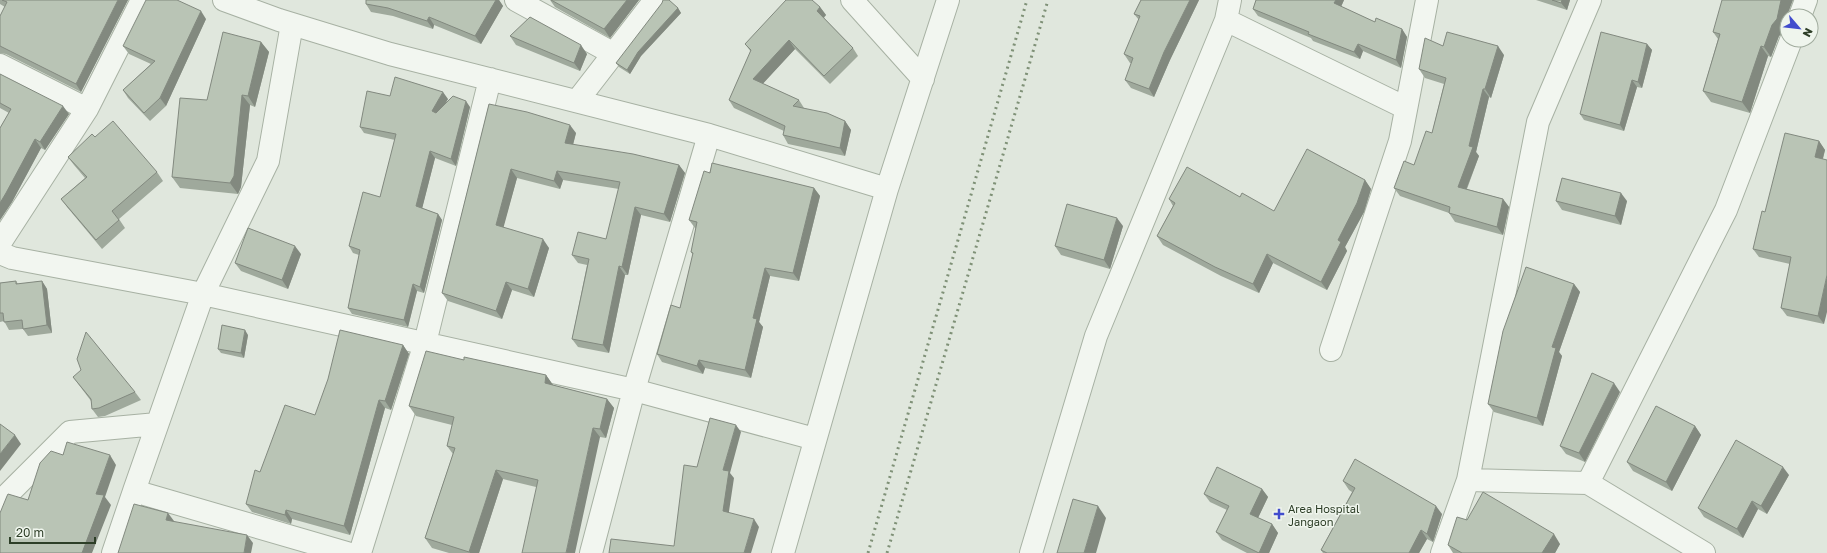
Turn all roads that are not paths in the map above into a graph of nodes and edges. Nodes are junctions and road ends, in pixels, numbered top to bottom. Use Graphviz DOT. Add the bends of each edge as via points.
graph roads {
  1 [pos="142,0"];
  2 [pos="224,0"];
  3 [pos="516,0"];
  4 [pos="655,0"];
  5 [pos="852,0"];
  6 [pos="948,0"];
  7 [pos="1427,0"];
  8 [pos="1590,0"];
  9 [pos="1228,10"];
  10 [pos="292,24"];
  11 [pos="1788,48"];
  12 [pos="614,54"];
  13 [pos="0,65"];
  14 [pos="490,79"];
  15 [pos="924,79"];
  16 [pos="577,101"];
  17 [pos="1406,108"];
  18 [pos="87,109"];
  19 [pos="709,135"];
  20 [pos="887,189"];
  21 [pos="0,243"];
  22 [pos="0,253"];
  23 [pos="203,294"];
  24 [pos="425,343"];
  25 [pos="1331,350"];
  26 [pos="634,390"];
  27 [pos="157,424"];
  28 [pos="815,439"];
  29 [pos="1468,480"];
  30 [pos="1588,483"];
  31 [pos="134,491"];
  32 [pos="0,502"];
  33 [pos="113,553"];
  34 [pos="347,553"];
  35 [pos="360,553"];
  36 [pos="591,553"];
  37 [pos="782,553"];
  38 [pos="1031,553"];
  39 [pos="1442,553"];
  40 [pos="1704,553"];
  1 -- 18 [label="street"];
  2 -- 10 [label="street"];
  3 -- 12 [label="street"];
  4 -- 12 [label="street"];
  5 -- 15 [label="street"];
  6 -- 15 [label="street"];
  7 -- 17 [label="street"];
  8 -- 29 [label="street" via="1538,122"];
  9 -- 17 [label="street"];
  9 -- 38 [label="street" via="1096,336"];
  10 -- 14 [label="street" via="390,54"];
  10 -- 23 [label="street" via="268,161"];
  11 -- 30 [label="street" via="1726,210"];
  12 -- 16 [label="street"];
  13 -- 18 [label="street"];
  14 -- 16 [label="street"];
  14 -- 24 [label="street"];
  15 -- 20 [label="street"];
  16 -- 19 [label="street"];
  17 -- 25 [label="street" via="1400,141"];
  18 -- 21 [label="street"];
  19 -- 20 [label="street"];
  19 -- 26 [label="street"];
  20 -- 28 [label="street"];
  22 -- 23 [label="street" via="12,258"];
  23 -- 24 [label="street"];
  23 -- 27 [label="street"];
  24 -- 26 [label="street"];
  24 -- 35 [label="street"];
  26 -- 28 [label="street"];
  26 -- 36 [label="street"];
  27 -- 31 [label="street"];
  27 -- 32 [label="street" via="70,432"];
  28 -- 37 [label="street"];
  29 -- 30 [label="street"];
  29 -- 39 [label="street"];
  30 -- 40 [label="street"];
  31 -- 33 [label="street"];
  31 -- 34 [label="street"];
}
